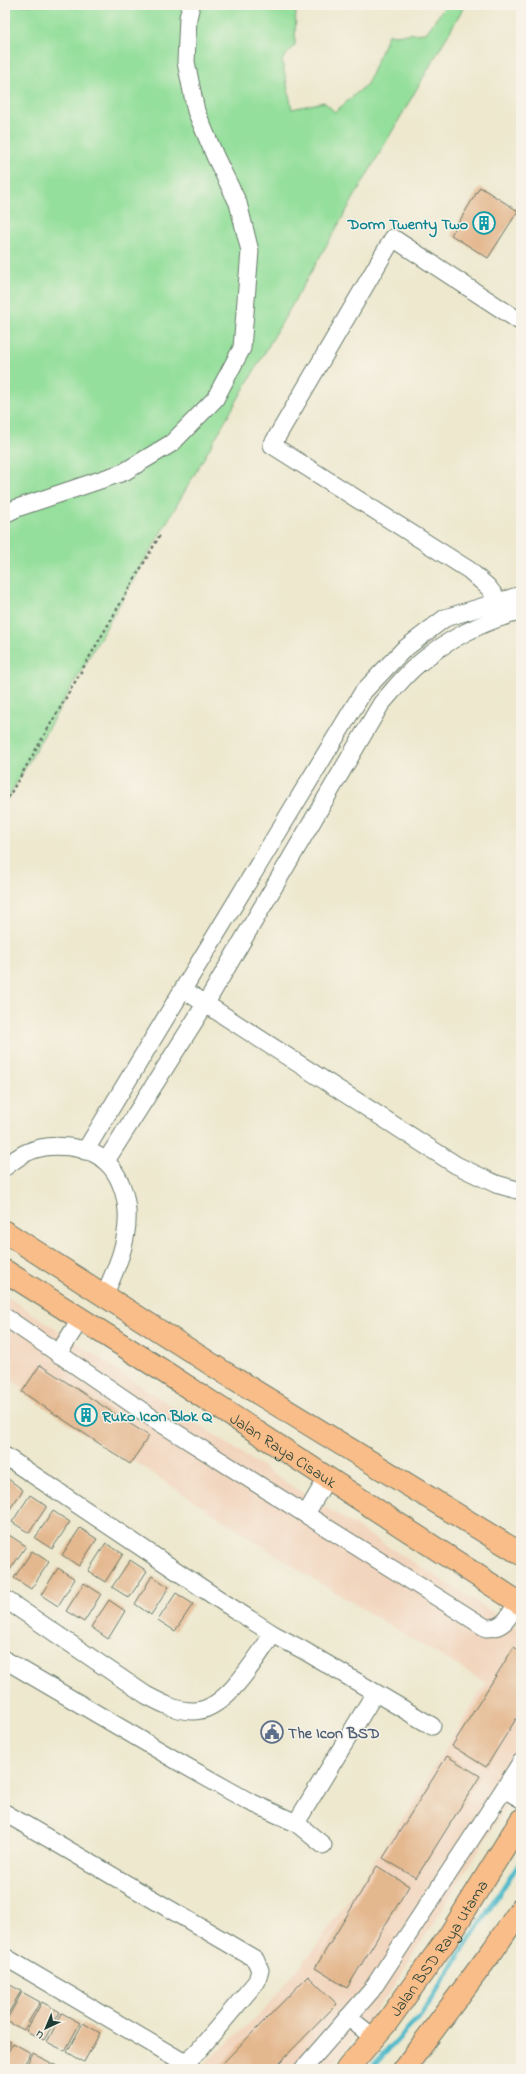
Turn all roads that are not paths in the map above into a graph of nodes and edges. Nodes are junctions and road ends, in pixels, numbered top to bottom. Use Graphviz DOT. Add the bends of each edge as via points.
graph roads {
  1 [pos="191,5"];
  2 [pos="521,322"];
  3 [pos="5,514"];
  4 [pos="521,595"];
  5 [pos="499,601"];
  6 [pos="521,612"];
  7 [pos="184,990"];
  8 [pos="206,1003"];
  9 [pos="85,1151"];
  10 [pos="106,1161"];
  11 [pos="5,1167"];
  12 [pos="521,1191"];
  13 [pos="5,1232"];
  14 [pos="5,1271"];
  15 [pos="104,1296"];
  16 [pos="5,1318"];
  17 [pos="80,1320"];
  18 [pos="58,1354"];
  19 [pos="5,1456"];
  20 [pos="327,1478"];
  21 [pos="306,1514"];
  22 [pos="521,1554"];
  23 [pos="5,1598"];
  24 [pos="519,1603"];
  25 [pos="273,1634"];
  26 [pos="5,1660"];
  27 [pos="375,1693"];
  28 [pos="432,1726"];
  29 [pos="521,1762"];
  30 [pos="504,1789"];
  31 [pos="521,1799"];
  32 [pos="5,1813"];
  33 [pos="521,1820"];
  34 [pos="296,1824"];
  35 [pos="323,1845"];
  36 [pos="521,1909"];
  37 [pos="5,1957"];
  38 [pos="348,2017"];
  39 [pos="374,2038"];
  40 [pos="182,2066"];
  41 [pos="303,2069"];
  42 [pos="347,2069"];
  43 [pos="404,2069"];
  1 -- 3 [label="street" via="186,62 196,111 238,203 250,251 242,348 215,398 172,443 124,472"];
  2 -- 5 [label="street" via="393,238 272,444 469,570"];
  4 -- 5 [label="street"];
  5 -- 7 [label="street" via="445,618 403,650 363,692"];
  6 -- 8 [label="street" via="504,616 458,636 416,666 381,704"];
  7 -- 8 [label="street"];
  7 -- 9 [label="street"];
  8 -- 10 [label="street"];
  8 -- 12 [label="street" via="456,1164 496,1184"];
  9 -- 10 [label="street"];
  9 -- 11 [label="street" via="55,1145 28,1151"];
  10 -- 15 [label="street" via="120,1181 127,1211 126,1237"];
  13 -- 15 [label="main road, Jalan Raya Cisauk"];
  14 -- 17 [label="main road, Jalan Raya Cisauk"];
  15 -- 22 [label="main road, Jalan Raya Cisauk"];
  16 -- 18 [label="street"];
  17 -- 18 [label="street"];
  17 -- 20 [label="main road, Jalan Raya Cisauk"];
  18 -- 21 [label="street" via="151,1417"];
  19 -- 25 [label="street"];
  20 -- 21 [label="street"];
  20 -- 24 [label="main road, Jalan Raya Cisauk"];
  21 -- 24 [label="street" via="486,1628 505,1623"];
  23 -- 25 [label="street" via="146,1695 169,1707 194,1711 219,1703 235,1687"];
  25 -- 27 [label="street"];
  26 -- 34 [label="street" via="184,1765"];
  27 -- 28 [label="street"];
  27 -- 34 [label="street"];
  29 -- 30 [label="street"];
  30 -- 31 [label="street"];
  30 -- 38 [label="street" via="371,1990"];
  32 -- 40 [label="street" via="255,1959 260,1970 257,1981 198,2051"];
  33 -- 39 [label="main road, Jalan BSD Raya Utama" via="449,1936"];
  34 -- 35 [label="street"];
  36 -- 43 [label="main road"];
  37 -- 40 [label="street"];
  38 -- 39 [label="street"];
  38 -- 41 [label="street"];
  39 -- 42 [label="main road, Jalan BSD Raya Utama"];
}
